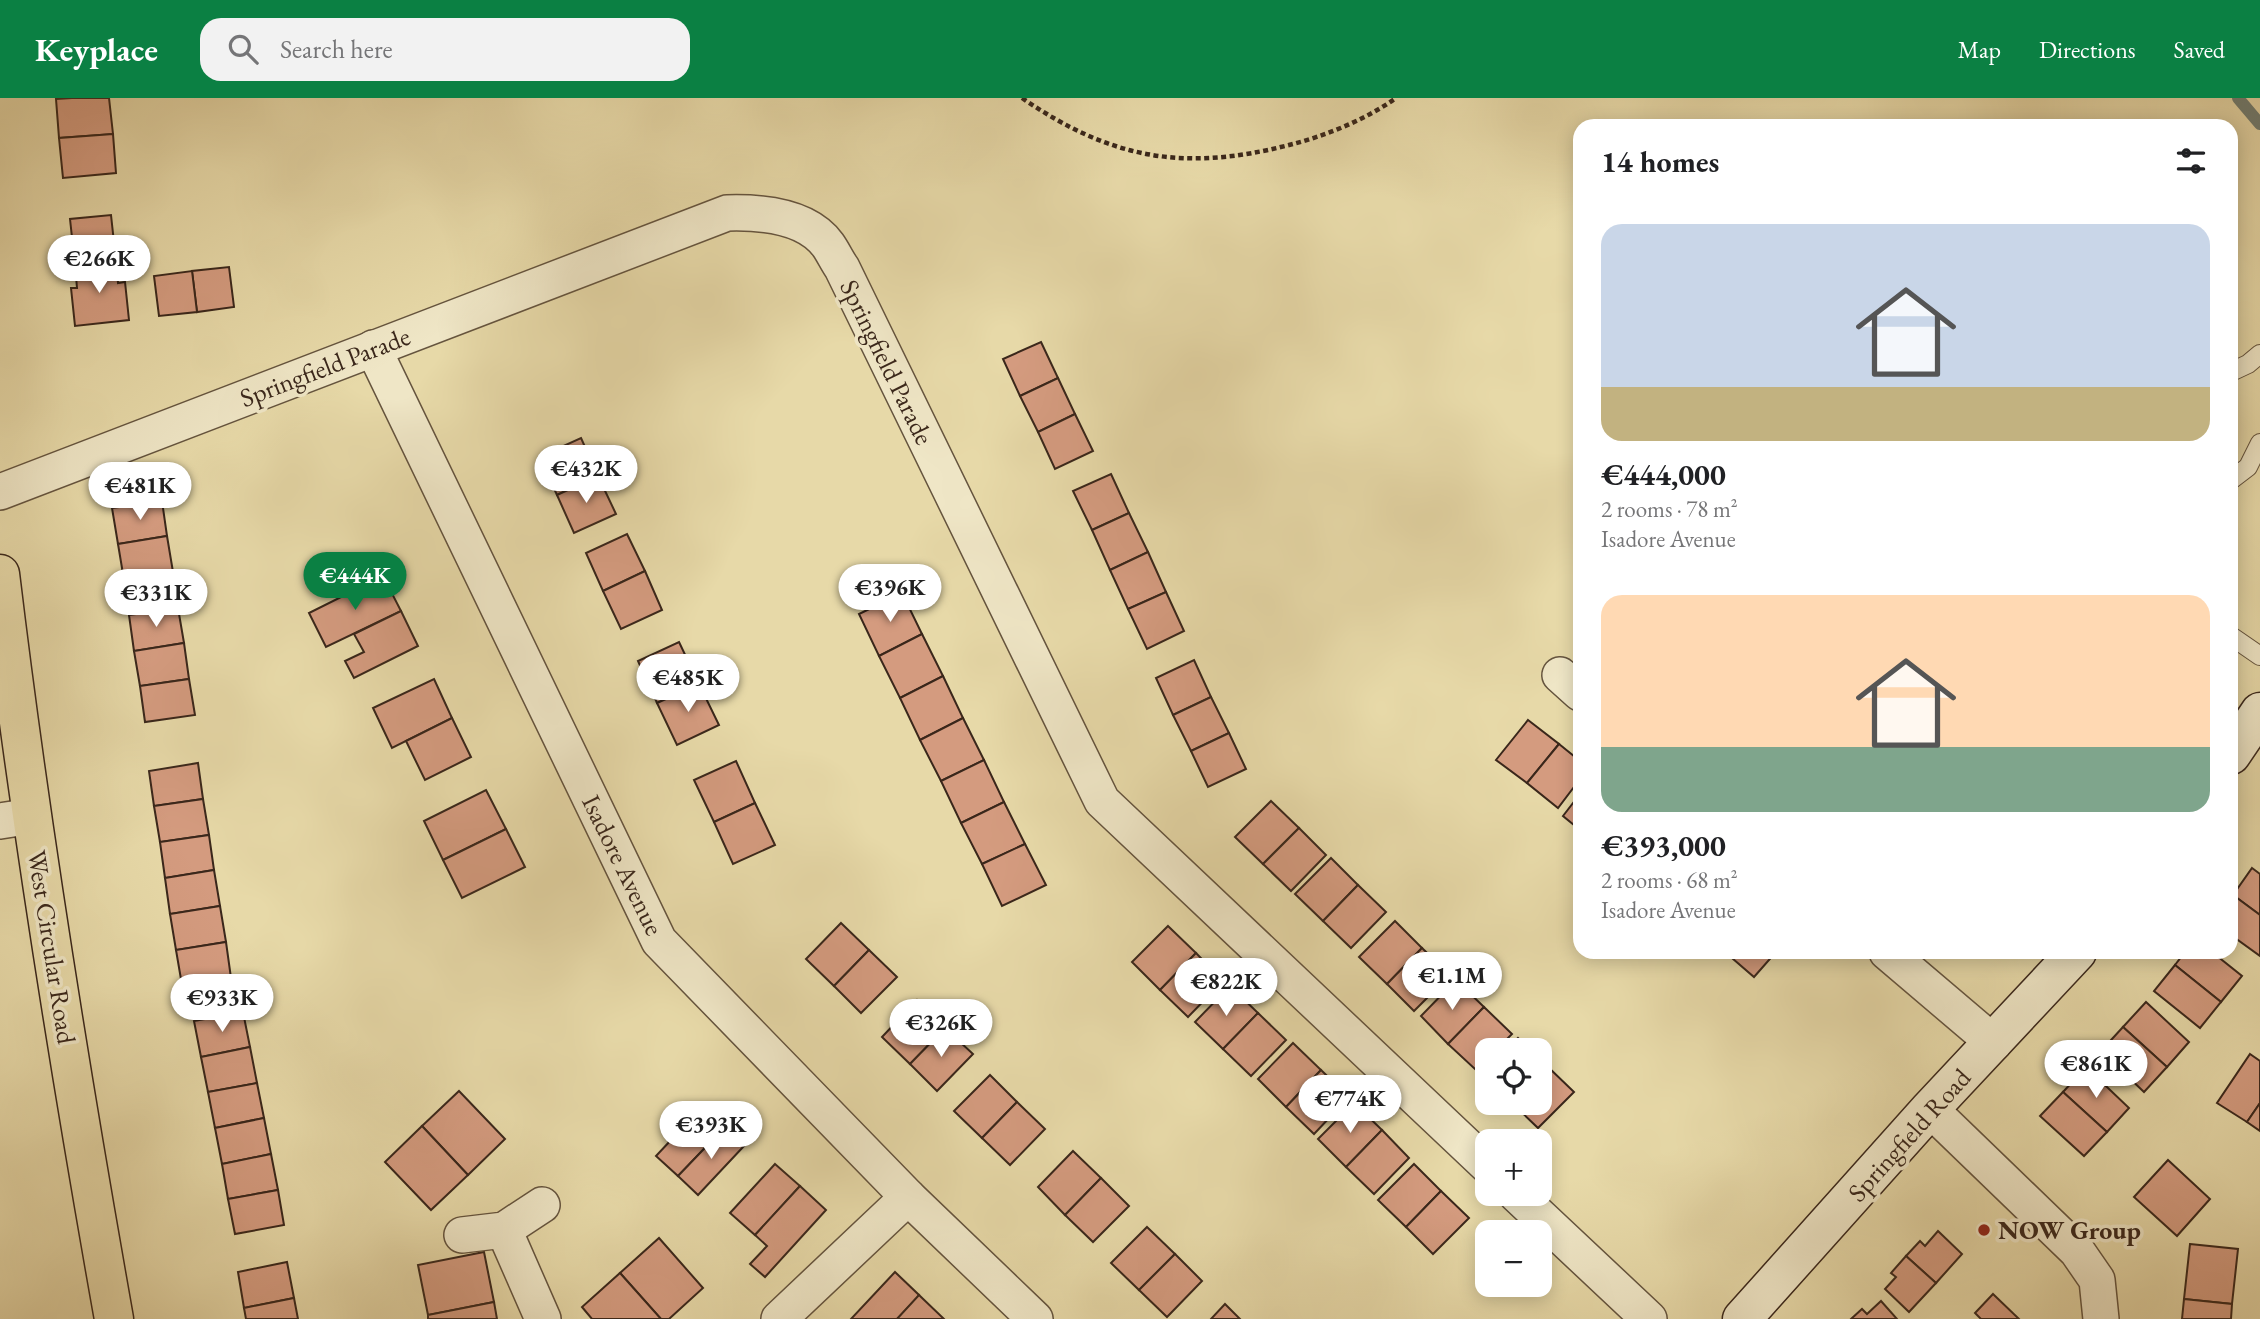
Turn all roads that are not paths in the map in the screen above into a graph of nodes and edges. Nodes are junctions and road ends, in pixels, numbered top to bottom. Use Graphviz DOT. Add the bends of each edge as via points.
graph roads {
  1 [pos="373,348"];
  2 [pos="2260,354"];
  3 [pos="2238,369"];
  4 [pos="2260,443"];
  5 [pos="2238,475"];
  6 [pos="0,492"];
  7 [pos="0,574"];
  8 [pos="2238,641"];
  9 [pos="2260,656"];
  10 [pos="2260,712"];
  11 [pos="2238,745"];
  12 [pos="16,819"];
  13 [pos="1895,959"];
  14 [pos="2071,959"];
  15 [pos="1994,1042"];
  16 [pos="1930,1109"];
  17 [pos="1475,1154"];
  18 [pos="908,1197"];
  19 [pos="542,1205"];
  20 [pos="1529,1206"];
  21 [pos="504,1230"];
  22 [pos="462,1234"];
  23 [pos="114,1319"];
  24 [pos="543,1319"];
  25 [pos="779,1319"];
  26 [pos="1035,1319"];
  27 [pos="1649,1319"];
  28 [pos="1742,1319"];
  29 [pos="2101,1319"];
  1 -- 6 [label="street, Springfield Parade"];
  1 -- 17 [label="street, Springfield Parade" via="727,213 764,212 800,223 827,242 1102,801"];
  1 -- 18 [label="street, Isadore Avenue" via="659,941"];
  2 -- 3 [label="lane"];
  4 -- 5 [label="lane" via="2248,467"];
  7 -- 12 [label="highway, West Circular Road"];
  8 -- 9 [label="lane"];
  10 -- 11 [label="main road"];
  12 -- 23 [label="highway, West Circular Road"];
  13 -- 15 [label="street"];
  14 -- 15 [label="main road, Springfield Road"];
  15 -- 16 [label="main road, Springfield Road"];
  16 -- 28 [label="main road, Springfield Road"];
  16 -- 29 [label="street" via="2077,1251 2097,1280"];
  18 -- 25 [label="street"];
  18 -- 26 [label="street, Isadore Avenue"];
  19 -- 21 [label="street"];
  20 -- 27 [label="street"];
  21 -- 22 [label="street"];
  21 -- 24 [label="street"];
}
